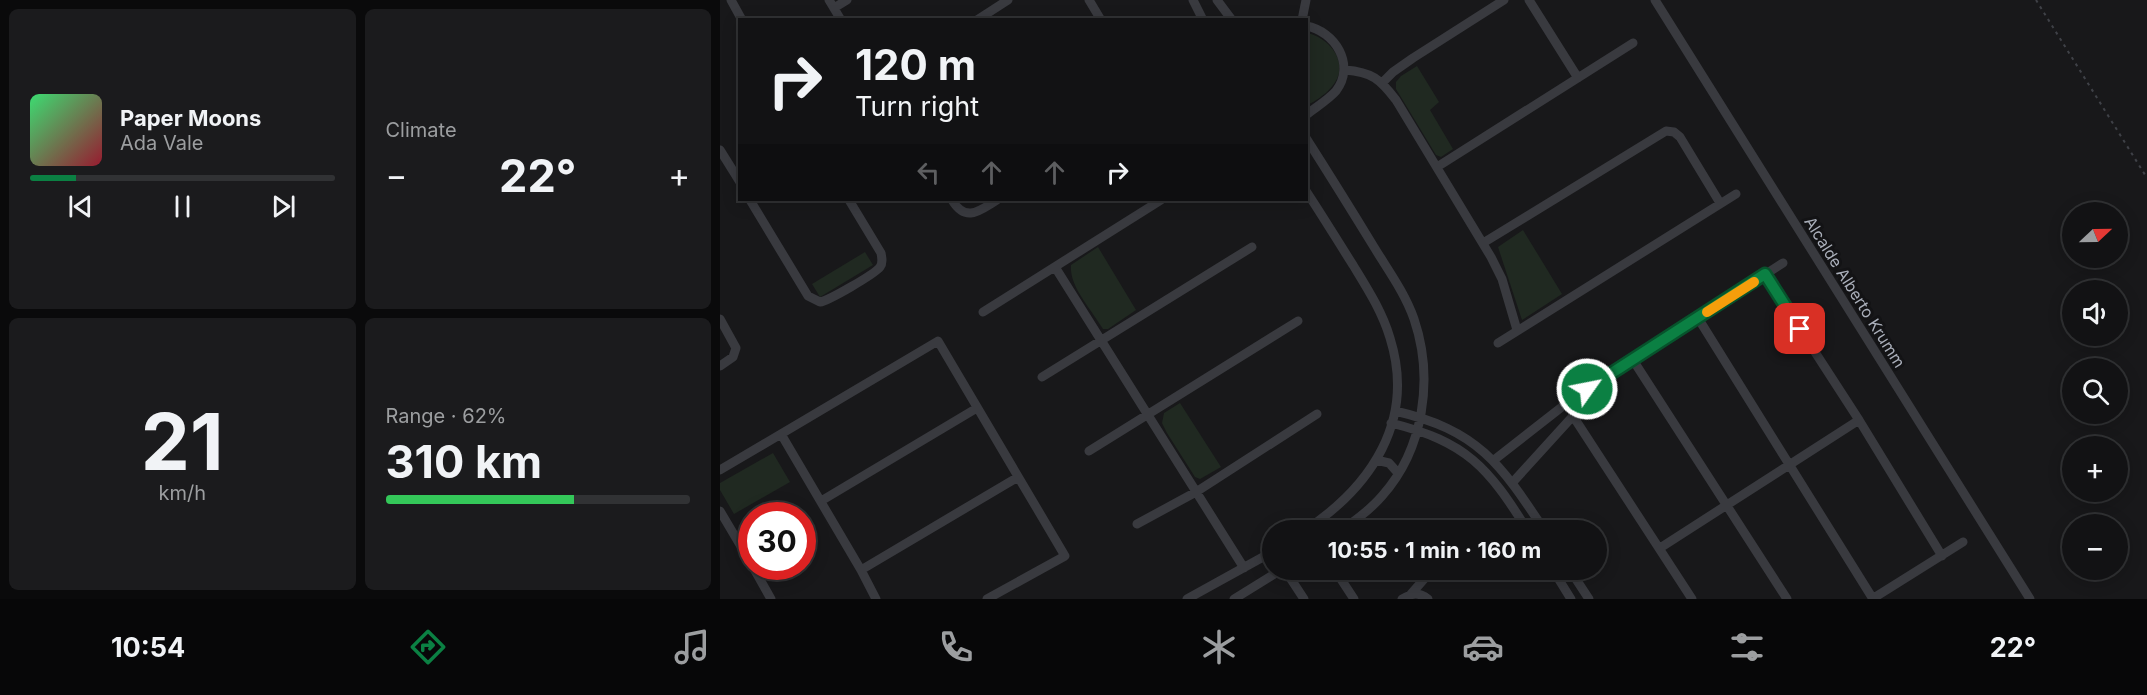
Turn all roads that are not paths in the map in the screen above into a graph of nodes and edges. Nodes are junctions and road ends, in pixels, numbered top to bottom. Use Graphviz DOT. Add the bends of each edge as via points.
graph roads {
  1 [pos="731,0"];
  2 [pos="847,0"];
  3 [pos="1008,0"];
  4 [pos="1089,0"];
  5 [pos="1193,0"];
  6 [pos="1217,0"];
  7 [pos="1306,0"];
  8 [pos="1504,0"];
  9 [pos="1529,0"];
  10 [pos="1655,0"];
  11 [pos="832,4"];
  12 [pos="741,18"];
  13 [pos="840,18"];
  14 [pos="980,18"];
  15 [pos="1100,18"];
  16 [pos="1202,18"];
  17 [pos="1230,18"];
  18 [pos="1302,18"];
  19 [pos="1308,26"];
  20 [pos="1633,43"];
  21 [pos="1345,70"];
  22 [pos="1578,78"];
  23 [pos="1382,83"];
  24 [pos="1308,113"];
  25 [pos="1308,141"];
  26 [pos="720,150"];
  27 [pos="1437,167"];
  28 [pos="738,179"];
  29 [pos="1308,194"];
  30 [pos="1736,194"];
  31 [pos="751,201"];
  32 [pos="850,201"];
  33 [pos="953,201"];
  34 [pos="995,201"];
  35 [pos="1159,201"];
  36 [pos="1720,203"];
  37 [pos="1483,243"];
  38 [pos="1252,247"];
  39 [pos="1783,263"];
  40 [pos="1054,267"];
  41 [pos="1765,274"];
  42 [pos="983,312"];
  43 [pos="1698,318"];
  44 [pos="720,319"];
  45 [pos="1298,321"];
  46 [pos="1517,330"];
  47 [pos="1101,340"];
  48 [pos="1498,343"];
  49 [pos="1633,360"];
  50 [pos="720,366"];
  51 [pos="1042,376"];
  52 [pos="1572,399"];
  53 [pos="977,408"];
  54 [pos="1395,411"];
  55 [pos="1317,414"];
  56 [pos="1147,415"];
  57 [pos="1573,416"];
  58 [pos="1421,417"];
  59 [pos="1858,420"];
  60 [pos="1391,423"];
  61 [pos="1418,430"];
  62 [pos="781,434"];
  63 [pos="1089,451"];
  64 [pos="1376,460"];
  65 [pos="1494,460"];
  66 [pos="1790,464"];
  67 [pos="720,470"];
  68 [pos="1398,473"];
  69 [pos="1018,477"];
  70 [pos="1513,483"];
  71 [pos="1196,492"];
  72 [pos="821,501"];
  73 [pos="1727,505"];
  74 [pos="720,511"];
  75 [pos="1319,520"];
  76 [pos="1354,520"];
  77 [pos="1521,520"];
  78 [pos="1538,520"];
  79 [pos="1137,524"];
  80 [pos="738,542"];
  81 [pos="1963,542"];
  82 [pos="1660,548"];
  83 [pos="1942,556"];
  84 [pos="1262,558"];
  85 [pos="1244,568"];
  86 [pos="861,570"];
  87 [pos="760,580"];
  88 [pos="1266,580"];
  89 [pos="1290,580"];
  90 [pos="1342,580"];
  91 [pos="1422,580"];
  92 [pos="1559,580"];
  93 [pos="1577,580"];
  94 [pos="1407,596"];
  95 [pos="1198,597"];
  96 [pos="771,599"];
  97 [pos="876,599"];
  98 [pos="987,599"];
  99 [pos="1187,599"];
  100 [pos="1234,599"];
  101 [pos="1304,599"];
  102 [pos="1354,599"];
  103 [pos="1428,599"];
  104 [pos="1571,599"];
  105 [pos="1589,599"];
  106 [pos="1692,599"];
  107 [pos="1786,599"];
  108 [pos="1873,599"];
  109 [pos="2030,599"];
  1 -- 12 [label="street"];
  2 -- 11 [label="street"];
  3 -- 14 [label="street"];
  4 -- 15 [label="street"];
  5 -- 16 [label="street"];
  6 -- 17 [label="street"];
  7 -- 18 [label="street"];
  8 -- 23 [label="street" via="1400,67"];
  9 -- 22 [label="street"];
  10 -- 109 [label="street, Alcalde Alberto Krumm"];
  11 -- 13 [label="street"];
  19 -- 21 [label="street" via="1319,29 1335,42"];
  20 -- 22 [label="street"];
  21 -- 23 [label="street" via="1363,72"];
  21 -- 24 [label="street" via="1335,91"];
  22 -- 27 [label="street"];
  23 -- 27 [label="street"];
  25 -- 58 [label="street" via="1398,285 1413,317 1424,363"];
  26 -- 28 [label="street"];
  27 -- 37 [label="street"];
  29 -- 54 [label="street" via="1385,323 1397,367"];
  30 -- 36 [label="street"];
  31 -- 32 [label="street" via="808,296 820,302 876,271 882,263"];
  33 -- 34 [label="street" via="958,209 971,213"];
  35 -- 40 [label="street"];
  36 -- 37 [label="street" via="1680,137 1666,131"];
  36 -- 46 [label="street"];
  37 -- 46 [label="street" via="1502,279"];
  38 -- 47 [label="street"];
  39 -- 41 [label="street"];
  40 -- 42 [label="street"];
  40 -- 47 [label="street"];
  41 -- 43 [label="street"];
  41 -- 59 [label="street"];
  43 -- 49 [label="street"];
  43 -- 66 [label="street"];
  44 -- 50 [label="street" via="735,344 735,353"];
  45 -- 56 [label="street"];
  46 -- 48 [label="street"];
  47 -- 51 [label="street"];
  47 -- 56 [label="street"];
  49 -- 52 [label="street"];
  49 -- 73 [label="street"];
  52 -- 57 [label="street"];
  52 -- 65 [label="street"];
  53 -- 62 [label="street" via="938,341"];
  53 -- 69 [label="street"];
  53 -- 72 [label="street"];
  54 -- 58 [label="street"];
  54 -- 60 [label="street"];
  55 -- 71 [label="street"];
  56 -- 63 [label="street"];
  56 -- 71 [label="street"];
  57 -- 70 [label="street"];
  57 -- 82 [label="street"];
  58 -- 61 [label="street"];
  58 -- 65 [label="street" via="1462,436"];
  59 -- 66 [label="street"];
  59 -- 83 [label="street"];
  60 -- 61 [label="street"];
  60 -- 64 [label="street"];
  61 -- 68 [label="street"];
  61 -- 77 [label="street" via="1456,447 1479,464"];
  62 -- 67 [label="street"];
  62 -- 72 [label="street"];
  64 -- 68 [label="street" via="1389,463"];
  64 -- 75 [label="street" via="1345,500"];
  65 -- 70 [label="street"];
  66 -- 73 [label="street"];
  66 -- 108 [label="street"];
  68 -- 76 [label="street" via="1374,504"];
  69 -- 86 [label="street"];
  69 -- 98 [label="street" via="1065,556"];
  70 -- 78 [label="street"];
  71 -- 79 [label="street"];
  71 -- 85 [label="street"];
  72 -- 86 [label="street"];
  73 -- 82 [label="street"];
  73 -- 107 [label="street"];
  74 -- 80 [label="street"];
  81 -- 83 [label="street"];
  82 -- 106 [label="street"];
  83 -- 108 [label="street"];
  84 -- 85 [label="street"];
  85 -- 95 [label="street"];
  86 -- 97 [label="street"];
  87 -- 96 [label="street"];
  88 -- 100 [label="street"];
  89 -- 101 [label="street"];
  90 -- 102 [label="street"];
  91 -- 94 [label="street"];
  92 -- 104 [label="street"];
  93 -- 105 [label="street"];
  94 -- 103 [label="street" via="1416,593"];
  95 -- 99 [label="street"];
}
